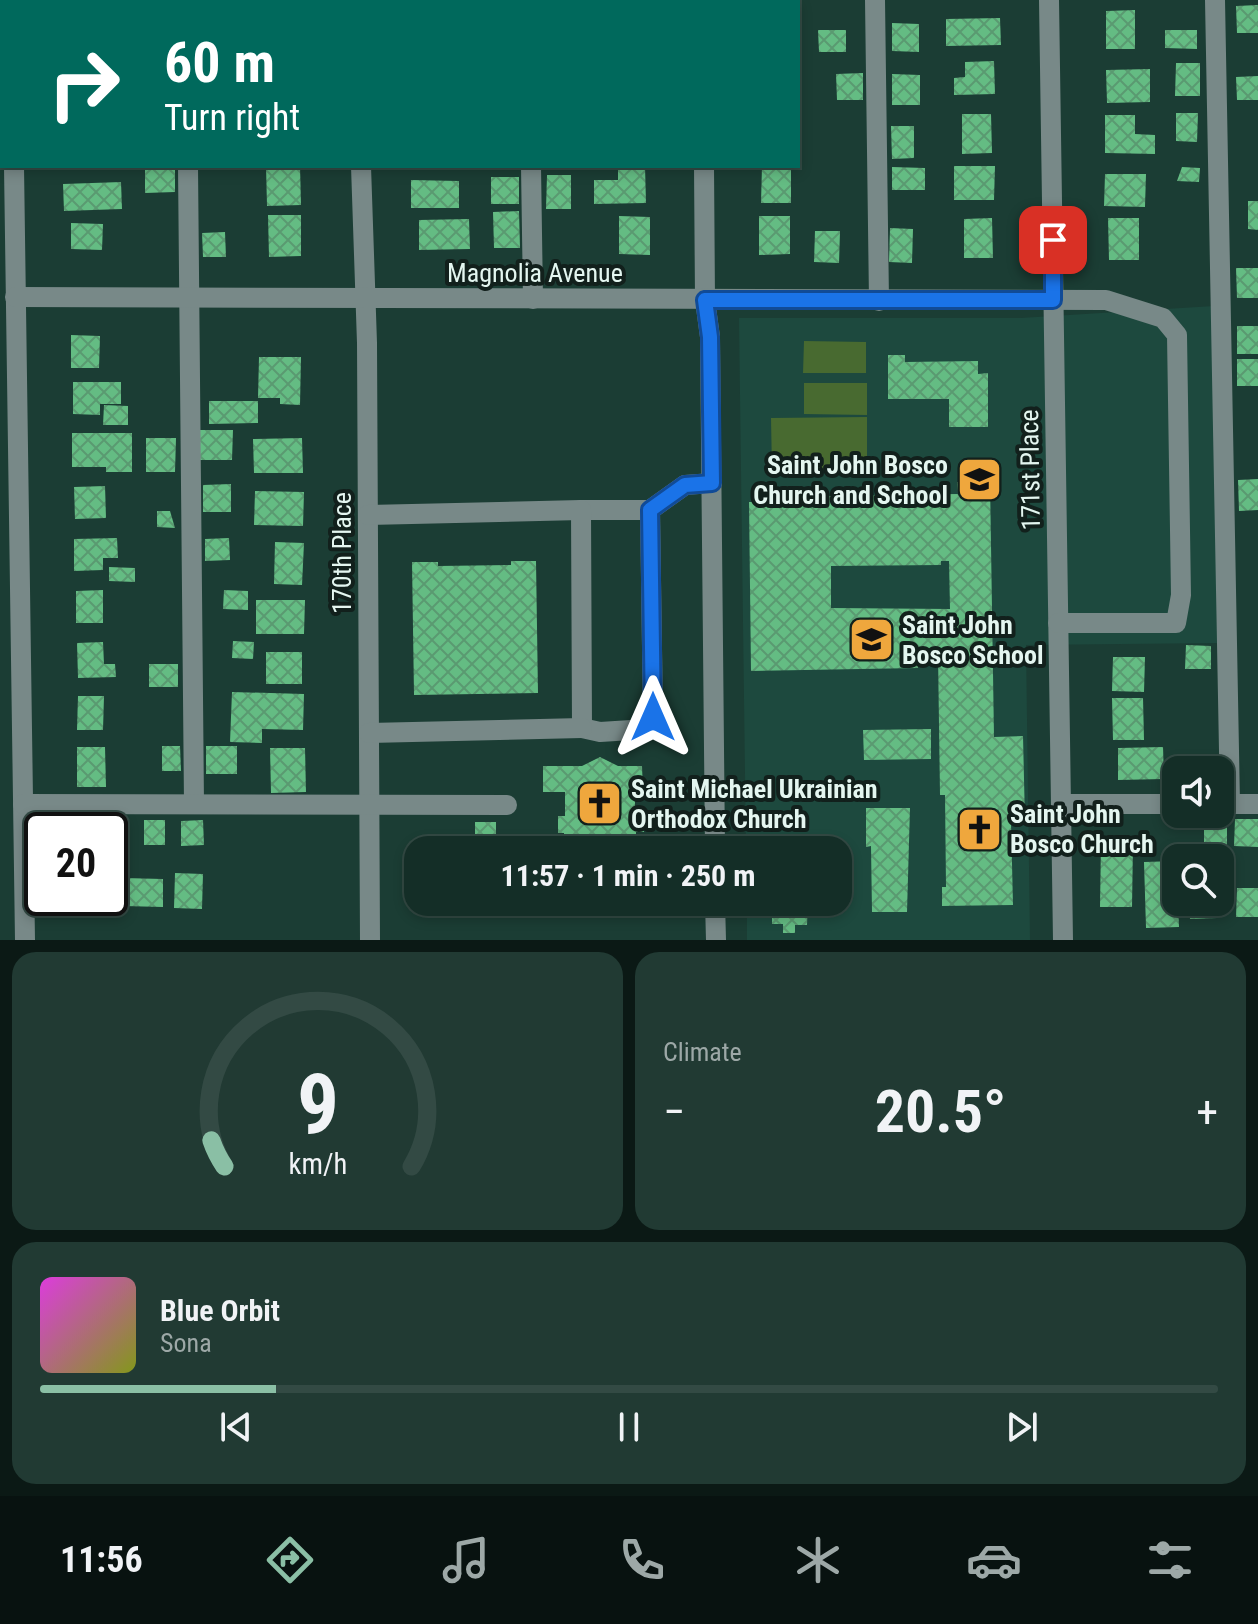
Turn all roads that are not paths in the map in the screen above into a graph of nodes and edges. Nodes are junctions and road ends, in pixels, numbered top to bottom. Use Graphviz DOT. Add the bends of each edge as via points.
graph roads {
  1 [pos="875,0"];
  2 [pos="1049,0"];
  3 [pos="1215,0"];
  4 [pos="14,168"];
  5 [pos="188,168"];
  6 [pos="361,168"];
  7 [pos="531,168"];
  8 [pos="704,168"];
  9 [pos="15,297"];
  10 [pos="190,297"];
  11 [pos="363,298"];
  12 [pos="533,299"];
  13 [pos="705,300"];
  14 [pos="1053,300"];
  15 [pos="879,301"];
  16 [pos="712,483"];
  17 [pos="581,510"];
  18 [pos="650,510"];
  19 [pos="368,515"];
  20 [pos="1058,623"];
  21 [pos="582,728"];
  22 [pos="369,733"];
  23 [pos="1224,756"];
  24 [pos="23,804"];
  25 [pos="194,804"];
  26 [pos="370,804"];
  27 [pos="1061,804"];
  28 [pos="1162,804"];
  29 [pos="1234,804"];
  30 [pos="1258,804"];
  31 [pos="507,805"];
  32 [pos="715,836"];
  33 [pos="715,916"];
  34 [pos="25,940"];
  35 [pos="370,940"];
  36 [pos="716,940"];
  37 [pos="1063,940"];
  1 -- 15 [label="street"];
  2 -- 14 [label="street, 171st Place"];
  3 -- 23 [label="street"];
  4 -- 9 [label="street"];
  5 -- 10 [label="street"];
  6 -- 11 [label="street, 170th Place"];
  7 -- 12 [label="street"];
  8 -- 13 [label="street"];
  9 -- 10 [label="street, Magnolia Avenue"];
  9 -- 24 [label="street"];
  10 -- 11 [label="street, Magnolia Avenue"];
  10 -- 25 [label="street"];
  11 -- 12 [label="street, Magnolia Avenue"];
  11 -- 19 [label="street, 170th Place"];
  12 -- 13 [label="street, Magnolia Avenue"];
  13 -- 15 [label="street, Magnolia Avenue"];
  13 -- 16 [label="street"];
  14 -- 15 [label="street, Magnolia Avenue"];
  14 -- 20 [label="street, 171st Place"];
  14 -- 20 [label="street, Magnolia Avenue" via="1106,300 1163,318 1177,335 1181,595 1176,623"];
  16 -- 18 [label="street" via="685,485"];
  16 -- 32 [label="street"];
  17 -- 18 [label="street"];
  17 -- 19 [label="street"];
  17 -- 21 [label="street"];
  18 -- 21 [label="street" via="653,717 647,729"];
  19 -- 22 [label="street, 170th Place"];
  20 -- 27 [label="street, 171st Place"];
  21 -- 22 [label="street"];
  22 -- 26 [label="street, 170th Place"];
  24 -- 25 [label="street"];
  24 -- 34 [label="street"];
  25 -- 26 [label="street"];
  26 -- 31 [label="street"];
  26 -- 35 [label="street, 170th Place"];
  27 -- 28 [label="street"];
  27 -- 37 [label="street, 171st Place"];
  29 -- 30 [label="street"];
  33 -- 36 [label="street"];
}
